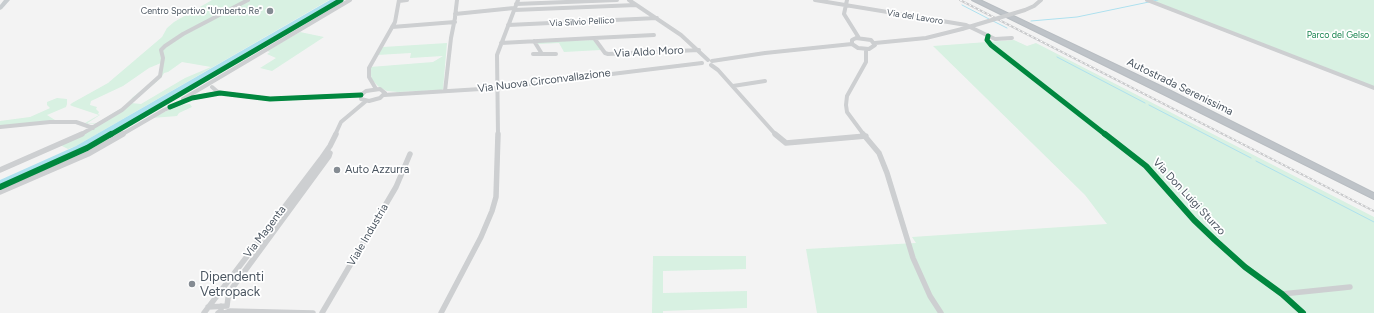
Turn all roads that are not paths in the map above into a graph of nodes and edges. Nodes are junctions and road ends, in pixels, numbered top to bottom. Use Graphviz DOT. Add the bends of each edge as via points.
graph roads {
  1 [pos="6,0"];
  2 [pos="248,0"];
  3 [pos="350,0"];
  4 [pos="399,0"];
  5 [pos="407,0"];
  6 [pos="457,0"];
  7 [pos="618,0"];
  8 [pos="629,0"];
  9 [pos="815,0"];
  10 [pos="847,0"];
  11 [pos="975,0"];
  12 [pos="983,0"];
  13 [pos="1041,0"];
  14 [pos="1148,0"];
  15 [pos="515,5"];
  16 [pos="636,5"];
  17 [pos="844,5"];
  18 [pos="0,8"];
  19 [pos="455,18"];
  20 [pos="657,18"];
  21 [pos="508,25"];
  22 [pos="392,27"];
  23 [pos="654,35"];
  24 [pos="988,36"];
  25 [pos="594,38"];
  26 [pos="859,38"];
  27 [pos="1012,38"];
  28 [pos="534,41"];
  29 [pos="501,43"];
  30 [pos="875,43"];
  31 [pos="852,44"];
  32 [pos="866,49"];
  33 [pos="699,50"];
  34 [pos="533,54"];
  35 [pos="542,54"];
  36 [pos="556,54"];
  37 [pos="710,62"];
  38 [pos="216,79"];
  39 [pos="765,81"];
  40 [pos="203,86"];
  41 [pos="733,86"];
  42 [pos="212,87"];
  43 [pos="497,88"];
  44 [pos="1374,88"];
  45 [pos="376,89"];
  46 [pos="445,91"];
  47 [pos="220,93"];
  48 [pos="203,95"];
  49 [pos="362,95"];
  50 [pos="384,95"];
  51 [pos="366,101"];
  52 [pos="179,102"];
  53 [pos="0,128"];
  54 [pos="93,128"];
  55 [pos="866,136"];
  56 [pos="326,152"];
  57 [pos="410,154"];
  58 [pos="0,170"];
  59 [pos="0,192"];
  60 [pos="1374,192"];
  61 [pos="1374,196"];
  62 [pos="1350,286"];
  63 [pos="1282,294"];
  64 [pos="206,310"];
  65 [pos="224,310"];
  66 [pos="313,313"];
  67 [pos="322,313"];
  68 [pos="441,313"];
  69 [pos="941,313"];
  70 [pos="1303,313"];
  1 -- 18 [label="main road"];
  2 -- 54 [label="street" via="165,46 162,50 160,76 126,107"];
  3 -- 38 [label="street"];
  4 -- 5 [label="street"];
  4 -- 22 [label="street"];
  6 -- 19 [label="street"];
  7 -- 15 [label="street"];
  8 -- 16 [label="street"];
  9 -- 17 [label="street, Via del Lavoro"];
  10 -- 17 [label="street"];
  11 -- 61 [label="highway, Autostrada Serenissima"];
  12 -- 60 [label="highway, Autostrada Serenissima"];
  13 -- 30 [label="street, bridge" via="1030,8 962,29 926,38"];
  14 -- 44 [label="street"];
  15 -- 16 [label="street"];
  15 -- 19 [label="street"];
  15 -- 21 [label="street"];
  16 -- 20 [label="street"];
  17 -- 24 [label="street, Via del Lavoro" via="966,25"];
  17 -- 26 [label="street" via="844,16"];
  19 -- 22 [label="street"];
  19 -- 46 [label="street"];
  20 -- 21 [label="street, Via Silvio Pellico"];
  20 -- 33 [label="street"];
  21 -- 29 [label="street"];
  22 -- 45 [label="street" via="369,68 369,77"];
  23 -- 25 [label="street"];
  24 -- 27 [label="street, Via del Lavoro" via="1002,40"];
  24 -- 63 [label="street, Via Don Luigi Sturzo" via="987,40 997,49 1146,166 1188,214 1215,240 1245,267"];
  25 -- 28 [label="street"];
  25 -- 33 [label="street, Via Aldo Moro" via="608,54"];
  26 -- 30 [label="street" via="867,38"];
  26 -- 31 [label="street" via="854,39"];
  28 -- 29 [label="street"];
  28 -- 35 [label="street"];
  29 -- 43 [label="street" via="496,63"];
  30 -- 32 [label="street"];
  31 -- 32 [label="street"];
  31 -- 37 [label="street" via="765,53"];
  32 -- 55 [label="street" via="866,62 848,93 846,102 849,116"];
  33 -- 37 [label="street"];
  34 -- 35 [label="street"];
  35 -- 36 [label="street"];
  37 -- 41 [label="street"];
  37 -- 43 [label="street, Via Nuova Circonvallazione" via="706,65 694,63"];
  38 -- 40 [label="street"];
  38 -- 42 [label="street"];
  39 -- 41 [label="street"];
  40 -- 48 [label="street" via="199,92"];
  40 -- 52 [label="street"];
  41 -- 55 [label="street" via="786,143"];
  42 -- 47 [label="street"];
  42 -- 48 [label="street"];
  43 -- 46 [label="street, Via Nuova Circonvallazione"];
  43 -- 68 [label="street" via="496,197 481,238"];
  45 -- 49 [label="street"];
  45 -- 50 [label="street" via="384,91"];
  46 -- 50 [label="street, Via Nuova Circonvallazione"];
  47 -- 48 [label="street"];
  47 -- 49 [label="street" via="284,99"];
  48 -- 52 [label="street"];
  49 -- 51 [label="street"];
  50 -- 51 [label="street, Via Nuova Circonvallazione" via="377,100"];
  51 -- 56 [label="street, Via Magenta" via="341,122"];
  52 -- 59 [label="street" via="88,154"];
  53 -- 54 [label="street" via="50,122 76,122"];
  54 -- 58 [label="street"];
  55 -- 69 [label="street" via="882,159 913,258 930,296"];
  56 -- 64 [label="street, Via Magenta"];
  56 -- 65 [label="street, Via Magenta" via="330,152 329,156 233,287"];
  57 -- 67 [label="street, Viale Industria" via="396,188"];
  62 -- 63 [label="street"];
  63 -- 70 [label="street, Via Don Luigi Sturzo"];
  64 -- 65 [label="street"];
  65 -- 66 [label="street"];
}
